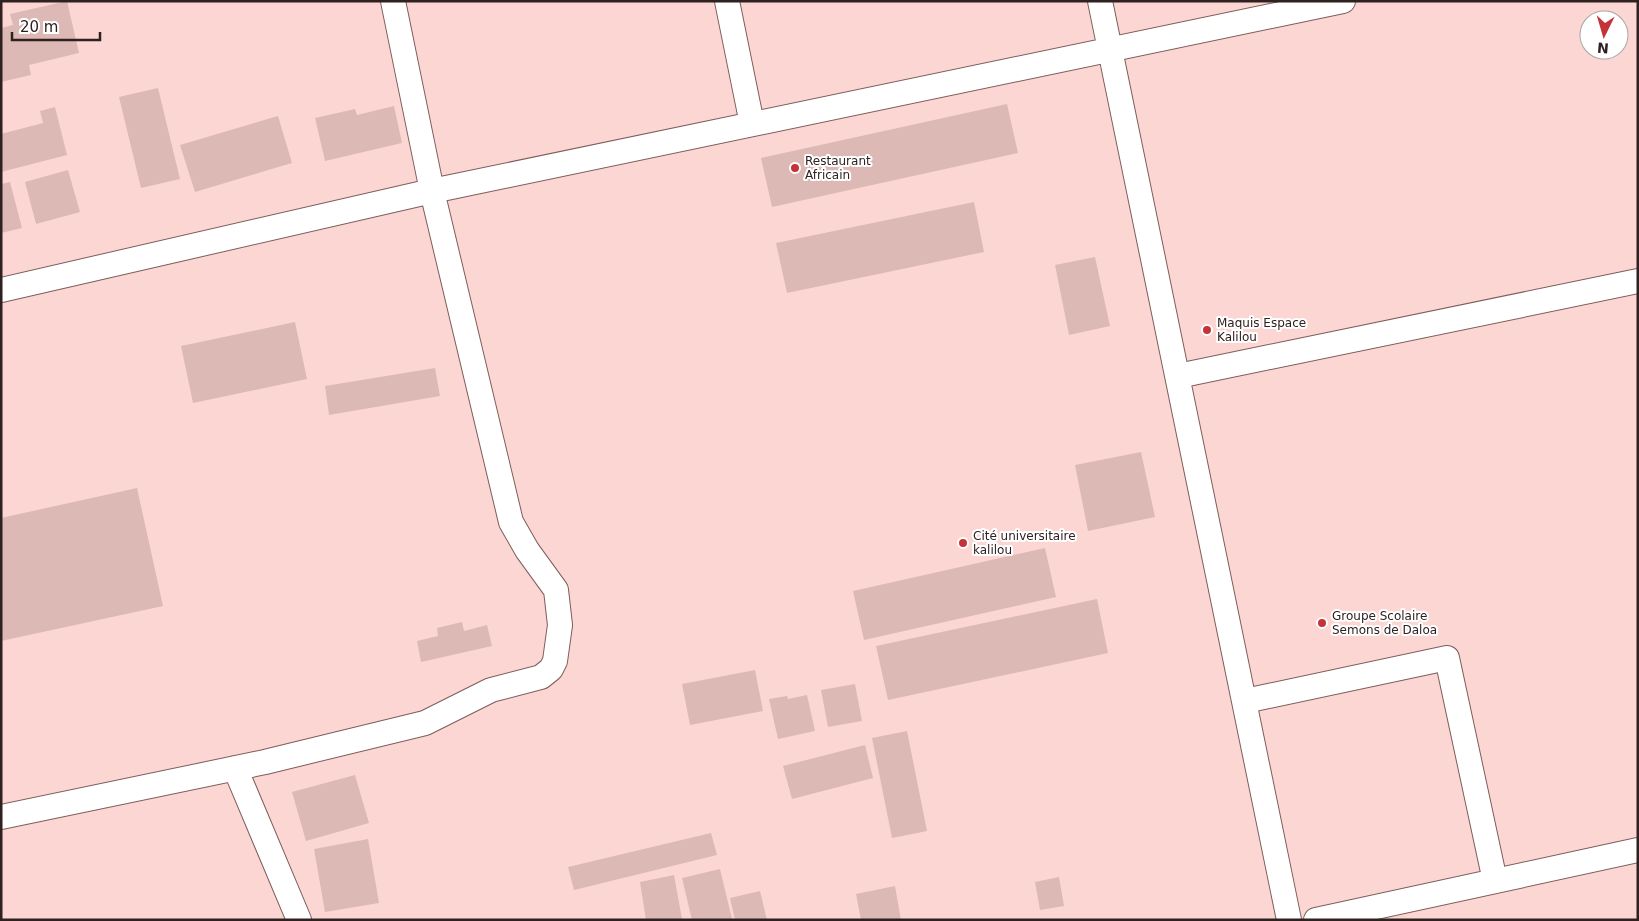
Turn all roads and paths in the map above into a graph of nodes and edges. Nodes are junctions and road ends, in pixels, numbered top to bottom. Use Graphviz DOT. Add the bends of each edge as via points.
graph roads {
  1 [pos="394,1"];
  2 [pos="727,1"];
  3 [pos="1100,1"];
  4 [pos="1343,1"];
  5 [pos="1110,49"];
  6 [pos="752,124"];
  7 [pos="432,190"];
  8 [pos="1638,281"];
  9 [pos="1,290"];
  10 [pos="1178,376"];
  11 [pos="1244,701"];
  12 [pos="235,768"];
  13 [pos="1,817"];
  14 [pos="1638,850"];
  15 [pos="1495,881"];
  16 [pos="299,920"];
  17 [pos="1289,920"];
  18 [pos="1316,920"];
  1 -- 7 [label="street"];
  2 -- 6 [label="street"];
  3 -- 5 [label="street"];
  4 -- 5 [label="street"];
  5 -- 6 [label="street"];
  5 -- 10 [label="street"];
  6 -- 7 [label="street"];
  7 -- 9 [label="street"];
  7 -- 12 [label="street" via="511,522 556,590 560,625 555,661 541,677 491,690 425,723"];
  8 -- 10 [label="street"];
  10 -- 11 [label="street"];
  11 -- 15 [label="street" via="1447,658"];
  11 -- 17 [label="street"];
  12 -- 13 [label="street"];
  12 -- 16 [label="street"];
  14 -- 15 [label="street"];
  15 -- 18 [label="street"];
}
